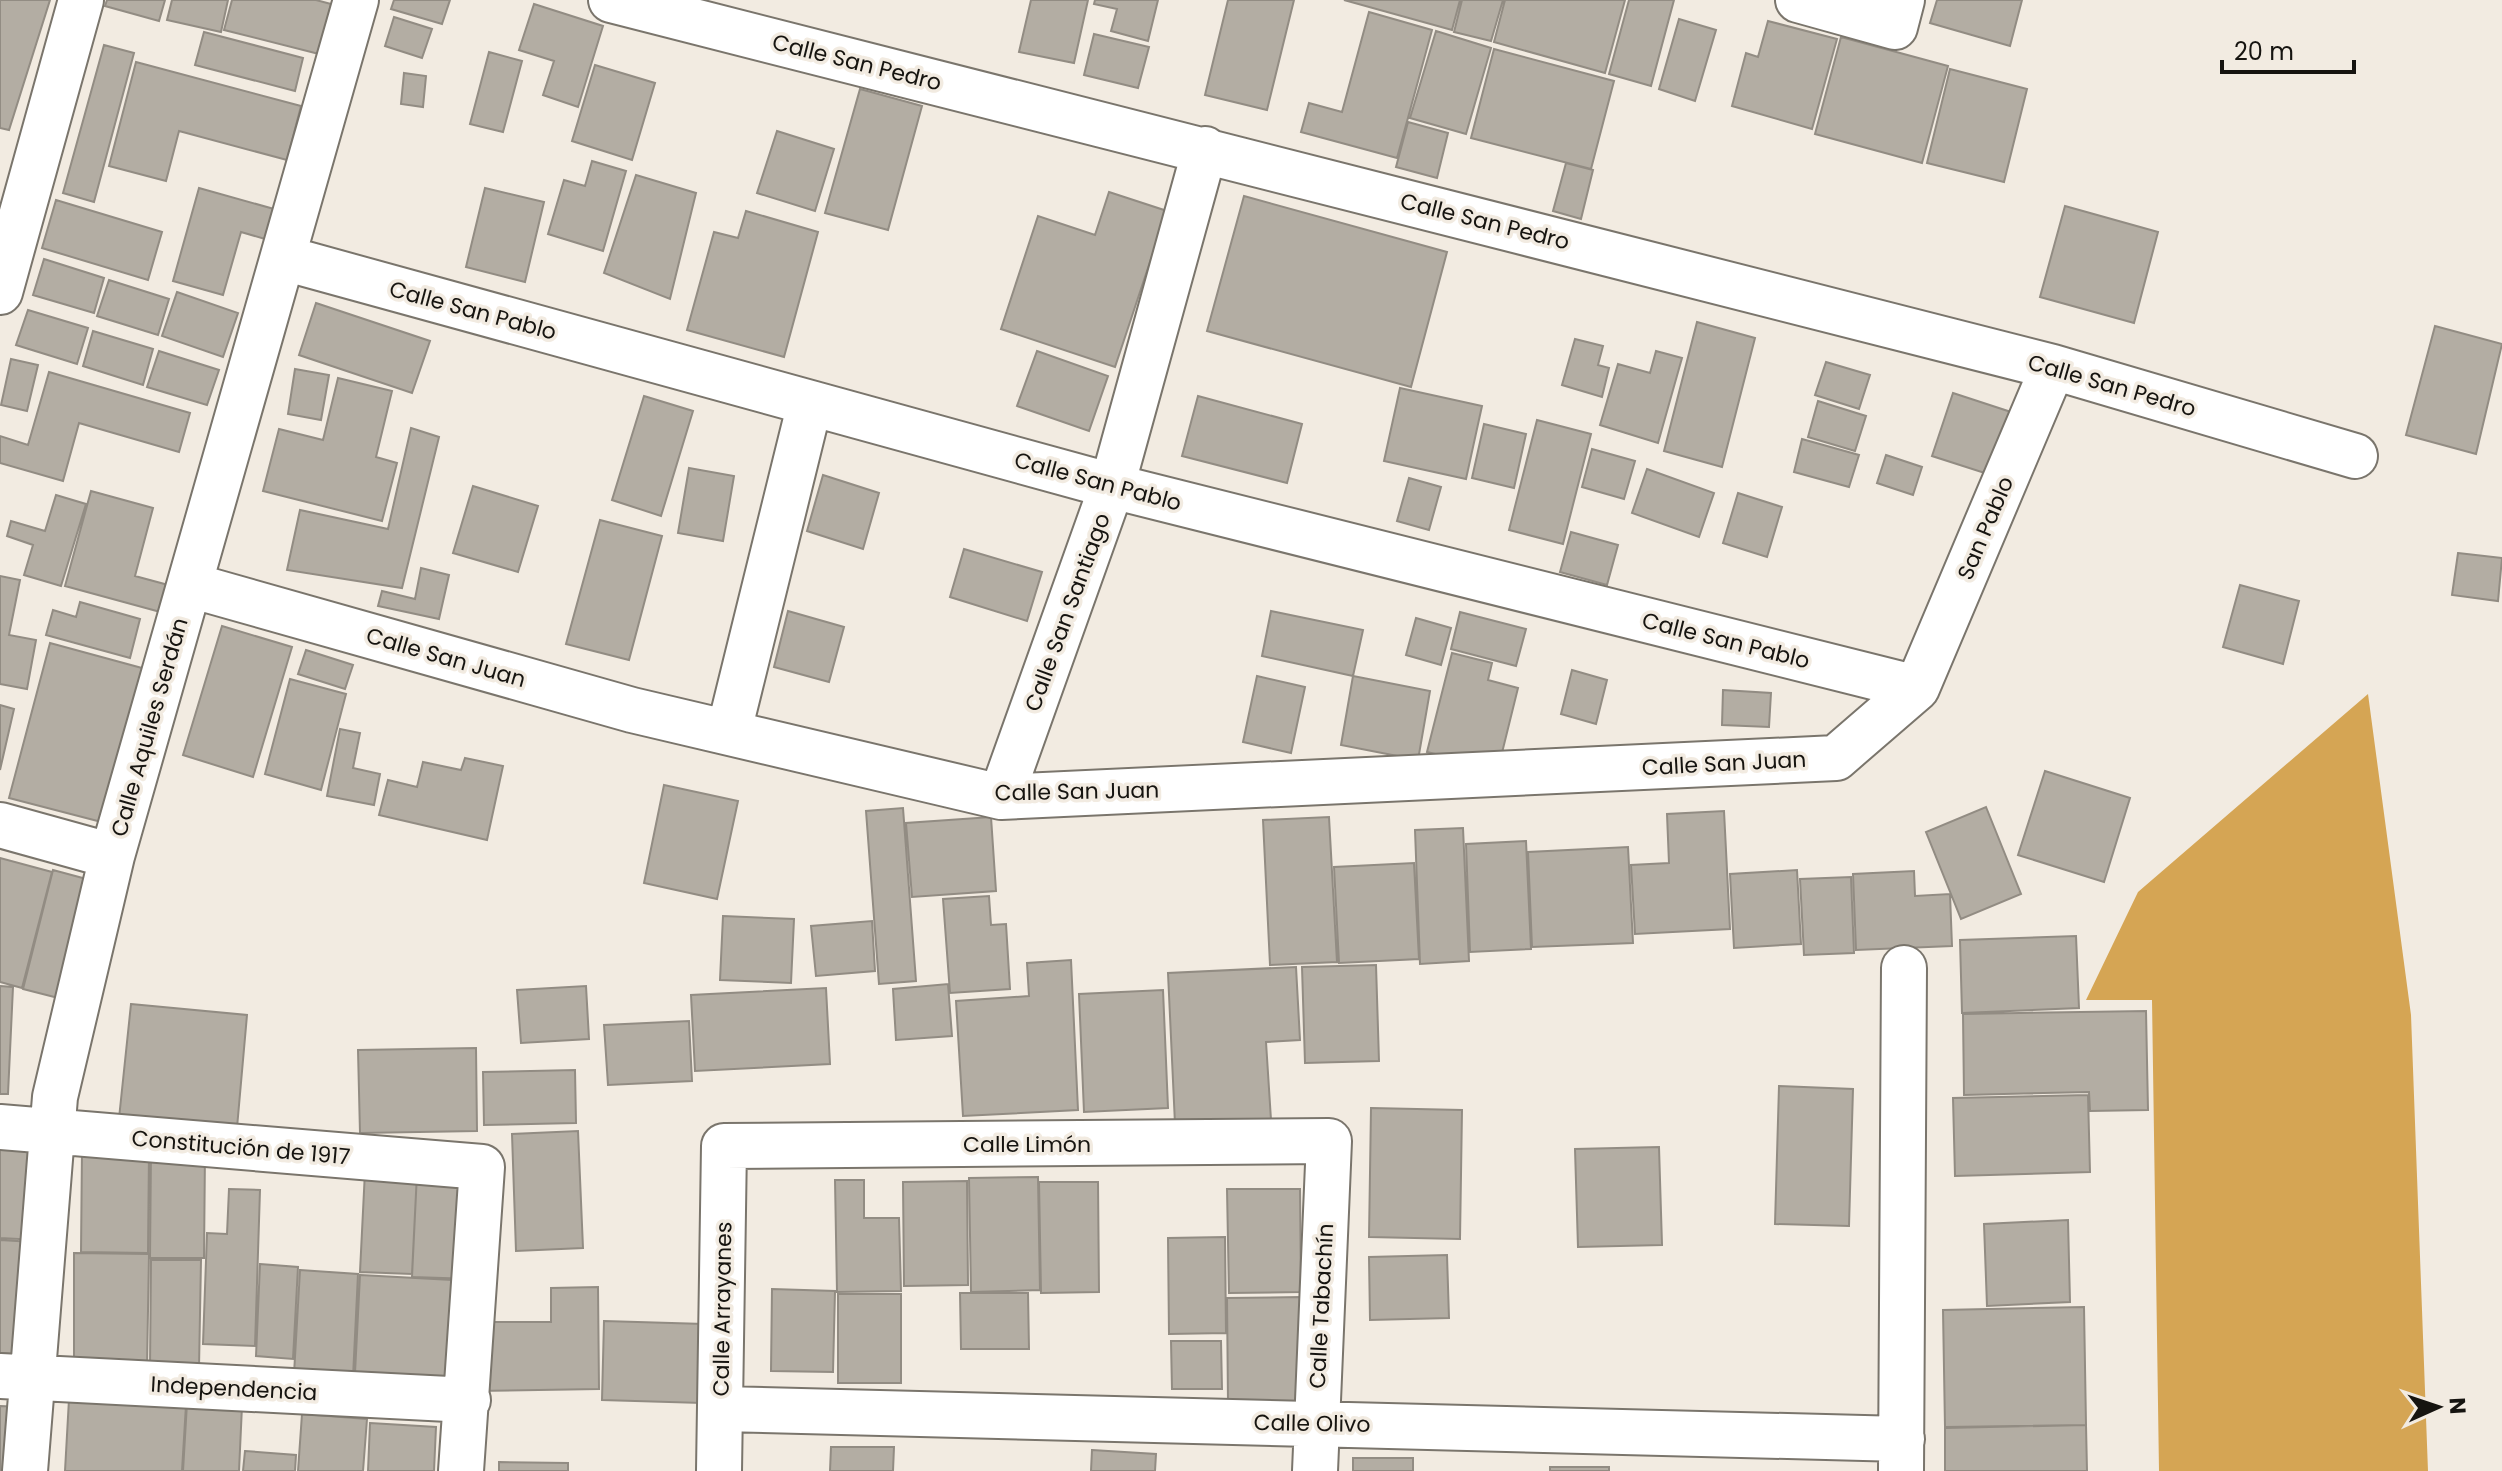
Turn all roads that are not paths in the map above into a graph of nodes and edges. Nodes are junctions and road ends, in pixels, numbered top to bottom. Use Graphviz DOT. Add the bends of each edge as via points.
graph roads {
  1 [pos="81,0"];
  2 [pos="356,0"];
  3 [pos="611,0"];
  4 [pos="1798,0"];
  5 [pos="1902,0"];
  6 [pos="1205,149"];
  7 [pos="284,258"];
  8 [pos="0,292"];
  9 [pos="2053,367"];
  10 [pos="810,403"];
  11 [pos="2355,456"];
  12 [pos="1112,486"];
  13 [pos="190,585"];
  14 [pos="1917,688"];
  15 [pos="729,731"];
  16 [pos="1001,797"];
  17 [pos="0,825"];
  18 [pos="112,856"];
  19 [pos="1904,968"];
  20 [pos="0,1127"];
  21 [pos="52,1130"];
  22 [pos="1329,1141"];
  23 [pos="724,1146"];
  24 [pos="16,1377"];
  25 [pos="468,1400"];
  26 [pos="721,1409"];
  27 [pos="1316,1423"];
  28 [pos="1901,1455"];
  29 [pos="25,1471"];
  30 [pos="461,1471"];
  31 [pos="719,1471"];
  32 [pos="1315,1471"];
  1 -- 8 [label="street"];
  2 -- 7 [label="street, Calle Aquiles Serdán"];
  3 -- 6 [label="street, Calle San Pedro"];
  4 -- 5 [label="street" via="1895,27"];
  6 -- 9 [label="street, Calle San Pedro"];
  6 -- 12 [label="street, Calle San Santiago"];
  7 -- 10 [label="street, Calle San Pablo"];
  7 -- 13 [label="street, Calle Aquiles Serdán"];
  9 -- 11 [label="street, Calle San Pedro"];
  9 -- 14 [label="street, San Pablo"];
  10 -- 12 [label="street, Calle San Pablo"];
  10 -- 15 [label="street"];
  12 -- 14 [label="street, Calle San Pablo"];
  12 -- 16 [label="street, Calle San Santiago"];
  13 -- 15 [label="street, Calle San Juan" via="632,710"];
  13 -- 18 [label="street, Calle Aquiles Serdán"];
  14 -- 16 [label="street, Calle San Juan" via="1836,758"];
  15 -- 16 [label="street, Calle San Juan"];
  17 -- 18 [label="street"];
  18 -- 21 [label="street, Calle Aquiles Serdán" via="55,1097"];
  19 -- 28 [label="street"];
  20 -- 21 [label="street, Constitución de 1917"];
  21 -- 24 [label="street, Calle Aquiles Serdán"];
  21 -- 25 [label="street, Constitución de 1917" via="482,1167"];
  22 -- 23 [label="street, Calle Limón"];
  22 -- 27 [label="street, Calle Tabachín"];
  23 -- 26 [label="street, Calle Arrayanes"];
  24 -- 25 [label="street, Independencia"];
  24 -- 29 [label="street, Calle Aquiles Serdán"];
  25 -- 30 [label="street"];
  26 -- 27 [label="street, Calle Olivo"];
  26 -- 31 [label="street, Calle Arrayanes"];
  27 -- 28 [label="street, Calle Olivo"];
  27 -- 32 [label="street, Calle Tabachín"];
}
